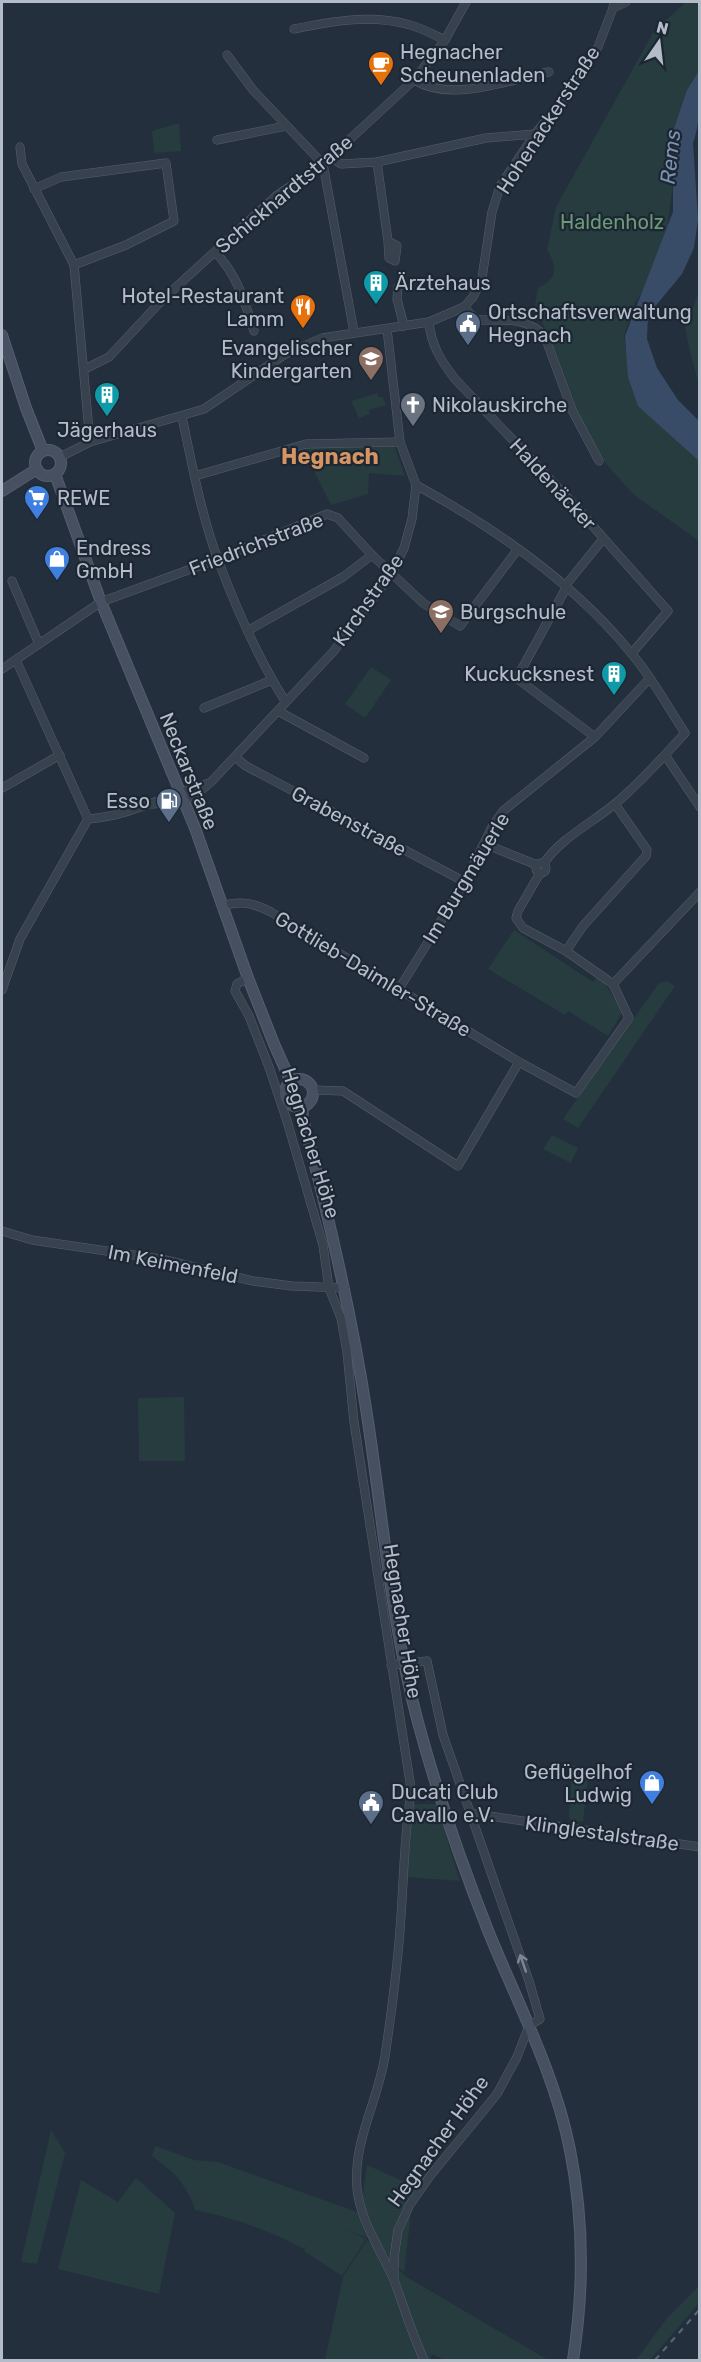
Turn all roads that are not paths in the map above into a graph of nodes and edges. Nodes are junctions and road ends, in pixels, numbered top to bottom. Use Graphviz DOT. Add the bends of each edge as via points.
graph roads {
  1 [pos="466,2"];
  2 [pos="626,2"];
  3 [pos="614,5"];
  4 [pos="294,29"];
  5 [pos="445,40"];
  6 [pos="227,55"];
  7 [pos="549,72"];
  8 [pos="414,80"];
  9 [pos="286,126"];
  10 [pos="535,135"];
  11 [pos="217,140"];
  12 [pos="20,147"];
  13 [pos="330,158"];
  14 [pos="377,162"];
  15 [pos="323,164"];
  16 [pos="34,189"];
  17 [pos="388,241"];
  18 [pos="215,252"];
  19 [pos="75,265"];
  20 [pos="398,287"];
  21 [pos="465,307"];
  22 [pos="429,322"];
  23 [pos="404,326"];
  24 [pos="387,329"];
  25 [pos="254,331"];
  26 [pos="354,332"];
  27 [pos="2,335"];
  28 [pos="85,369"];
  29 [pos="182,417"];
  30 [pos="90,442"];
  31 [pos="400,442"];
  32 [pos="44,452"];
  33 [pos="60,457"];
  34 [pos="599,461"];
  35 [pos="37,469"];
  36 [pos="55,474"];
  37 [pos="195,476"];
  38 [pos="416,485"];
  39 [pos="2,491"];
  40 [pos="603,539"];
  41 [pos="518,549"];
  42 [pos="372,555"];
  43 [pos="218,559"];
  44 [pos="392,573"];
  45 [pos="12,580"];
  46 [pos="566,587"];
  47 [pos="100,602"];
  48 [pos="249,630"];
  49 [pos="39,644"];
  50 [pos="632,653"];
  51 [pos="16,660"];
  52 [pos="2,669"];
  53 [pos="649,679"];
  54 [pos="272,680"];
  55 [pos="285,701"];
  56 [pos="204,708"];
  57 [pos="278,711"];
  58 [pos="595,737"];
  59 [pos="665,754"];
  60 [pos="60,755"];
  61 [pos="235,757"];
  62 [pos="364,758"];
  63 [pos="2,788"];
  64 [pos="180,796"];
  65 [pos="615,804"];
  66 [pos="699,807"];
  67 [pos="88,819"];
  68 [pos="485,844"];
  69 [pos="540,867"];
  70 [pos="465,882"];
  71 [pos="699,892"];
  72 [pos="222,906"];
  73 [pos="566,951"];
  74 [pos="248,978"];
  75 [pos="613,984"];
  76 [pos="399,989"];
  77 [pos="2,990"];
  78 [pos="519,1062"];
  79 [pos="291,1082"];
  80 [pos="313,1090"];
  81 [pos="302,1107"];
  82 [pos="2,1231"];
  83 [pos="329,1288"];
  84 [pos="345,1288"];
  85 [pos="404,1663"];
  86 [pos="391,1665"];
  87 [pos="469,1813"];
  88 [pos="699,1847"];
  89 [pos="529,2026"];
  90 [pos="394,2281"];
  91 [pos="424,2361"];
  92 [pos="573,2361"];
  1 -- 5 [label="street, Schickhardtstraße"];
  2 -- 3 [label="street"];
  3 -- 10 [label="street, Hohenackerstraße" via="598,47"];
  4 -- 5 [label="street" via="345,19 383,20 412,25"];
  5 -- 8 [label="street, Schickhardtstraße"];
  6 -- 9 [label="street"];
  7 -- 8 [label="street" via="472,89 436,89"];
  8 -- 13 [label="street, Schickhardtstraße"];
  9 -- 11 [label="street"];
  9 -- 15 [label="street"];
  10 -- 14 [label="street" via="486,138"];
  10 -- 21 [label="street, Hohenackerstraße" via="500,186 482,278"];
  12 -- 16 [label="street" via="22,164"];
  13 -- 14 [label="street" via="341,165"];
  13 -- 15 [label="street, Schickhardtstraße"];
  14 -- 17 [label="street"];
  15 -- 18 [label="street, Schickhardtstraße" via="276,196"];
  15 -- 26 [label="street"];
  16 -- 19 [label="street"];
  16 -- 19 [label="street" via="61,177 166,163 174,221"];
  18 -- 25 [label="street" via="229,267"];
  18 -- 28 [label="street, Schickhardtstraße" via="108,357"];
  19 -- 28 [label="street"];
  20 -- 23 [label="street"];
  21 -- 22 [label="street"];
  21 -- 34 [label="street" via="476,320 524,322 540,330 572,410"];
  22 -- 23 [label="street"];
  22 -- 40 [label="street, Haldenäcker" via="432,343 441,362"];
  23 -- 24 [label="street"];
  24 -- 26 [label="street"];
  24 -- 31 [label="street, Kirchstraße"];
  26 -- 29 [label="street" via="297,348 204,409"];
  27 -- 32 [label="main road"];
  28 -- 30 [label="street"];
  29 -- 30 [label="street"];
  29 -- 37 [label="street"];
  30 -- 33 [label="street"];
  31 -- 37 [label="street" via="306,444"];
  31 -- 38 [label="street, Kirchstraße"];
  32 -- 33 [label="main road"];
  32 -- 35 [label="main road" via="36,459"];
  33 -- 36 [label="main road" via="61,467"];
  35 -- 36 [label="main road" via="45,475"];
  35 -- 39 [label="main road"];
  36 -- 47 [label="main road, Neckarstraße"];
  37 -- 43 [label="street"];
  38 -- 41 [label="street"];
  38 -- 44 [label="street, Kirchstraße" via="412,519"];
  40 -- 46 [label="street"];
  40 -- 50 [label="street, Haldenäcker" via="668,611"];
  41 -- 44 [label="street, Friedrichstraße" via="460,626 423,603"];
  41 -- 46 [label="street"];
  42 -- 43 [label="street, Friedrichstraße" via="338,518 327,514"];
  42 -- 44 [label="street, Friedrichstraße"];
  42 -- 48 [label="street" via="343,577"];
  43 -- 47 [label="street, Friedrichstraße"];
  43 -- 48 [label="street"];
  44 -- 55 [label="street, Kirchstraße" via="333,652"];
  45 -- 49 [label="street"];
  46 -- 50 [label="street"];
  46 -- 58 [label="street" via="518,676"];
  47 -- 49 [label="street, Friedrichstraße"];
  47 -- 64 [label="main road, Neckarstraße"];
  48 -- 54 [label="street"];
  49 -- 51 [label="street, Friedrichstraße"];
  50 -- 53 [label="street"];
  51 -- 52 [label="street, Friedrichstraße"];
  51 -- 60 [label="street"];
  53 -- 58 [label="street, Im Burgmäuerle"];
  53 -- 59 [label="street" via="685,733"];
  54 -- 55 [label="street"];
  54 -- 56 [label="street"];
  55 -- 57 [label="street, Kirchstraße"];
  57 -- 61 [label="street, Kirchstraße"];
  57 -- 62 [label="street"];
  58 -- 68 [label="street, Im Burgmäuerle" via="503,811"];
  59 -- 65 [label="street"];
  59 -- 66 [label="street"];
  60 -- 63 [label="street"];
  60 -- 67 [label="street"];
  61 -- 64 [label="street, Kirchstraße" via="211,782"];
  61 -- 70 [label="street, Grabenstraße"];
  64 -- 67 [label="street, Kirchstraße" via="105,818"];
  64 -- 72 [label="main road, Neckarstraße"];
  65 -- 69 [label="street" via="562,843"];
  65 -- 73 [label="street" via="647,850 646,856 583,926"];
  67 -- 77 [label="street" via="20,939"];
  68 -- 69 [label="street"];
  68 -- 70 [label="street, Im Burgmäuerle"];
  69 -- 73 [label="street" via="516,918 523,928"];
  70 -- 76 [label="street, Im Burgmäuerle"];
  71 -- 75 [label="street"];
  72 -- 74 [label="main road, Neckarstraße"];
  72 -- 76 [label="street, Gottlieb-Daimler-Straße" via="253,903"];
  73 -- 75 [label="street"];
  74 -- 79 [label="main road, Neckarstraße"];
  74 -- 83 [label="street, Hegnacher Höhe" via="237,984 236,991 253,1026 287,1121 323,1245"];
  75 -- 78 [label="street, Gottlieb-Daimler-Straße" via="628,1018 576,1094"];
  76 -- 78 [label="street, Gottlieb-Daimler-Straße"];
  78 -- 80 [label="street" via="458,1166 343,1090"];
  79 -- 80 [label="main road" via="303,1080"];
  79 -- 81 [label="main road" via="286,1089 288,1101"];
  80 -- 81 [label="main road" via="312,1100"];
  81 -- 84 [label="main road, Hegnacher Höhe"];
  82 -- 83 [label="street, Im Keimenfeld" via="32,1240 170,1261 253,1281"];
  83 -- 84 [label="street, Im Keimenfeld"];
  83 -- 86 [label="street, Hegnacher Höhe" via="341,1318 347,1352"];
  84 -- 85 [label="main road, Hegnacher Höhe"];
  85 -- 86 [label="street"];
  85 -- 87 [label="street" via="427,1660 443,1735"];
  85 -- 89 [label="main road, Hegnacher Höhe" via="453,1839"];
  86 -- 90 [label="street, Hegnacher Höhe" via="411,1794 397,1971 385,2058 356,2171 361,2210"];
  87 -- 88 [label="street, Klinglestalstraße"];
  89 -- 87 [label="street, one-way" via="540,2019"];
  89 -- 90 [label="street, Hegnacher Höhe" via="497,2094 430,2176 403,2217 396,2244"];
  89 -- 92 [label="main road, Hegnacher Höhe" via="559,2108 577,2189 582,2273"];
  90 -- 91 [label="street, Hegnacher Höhe"];
}
